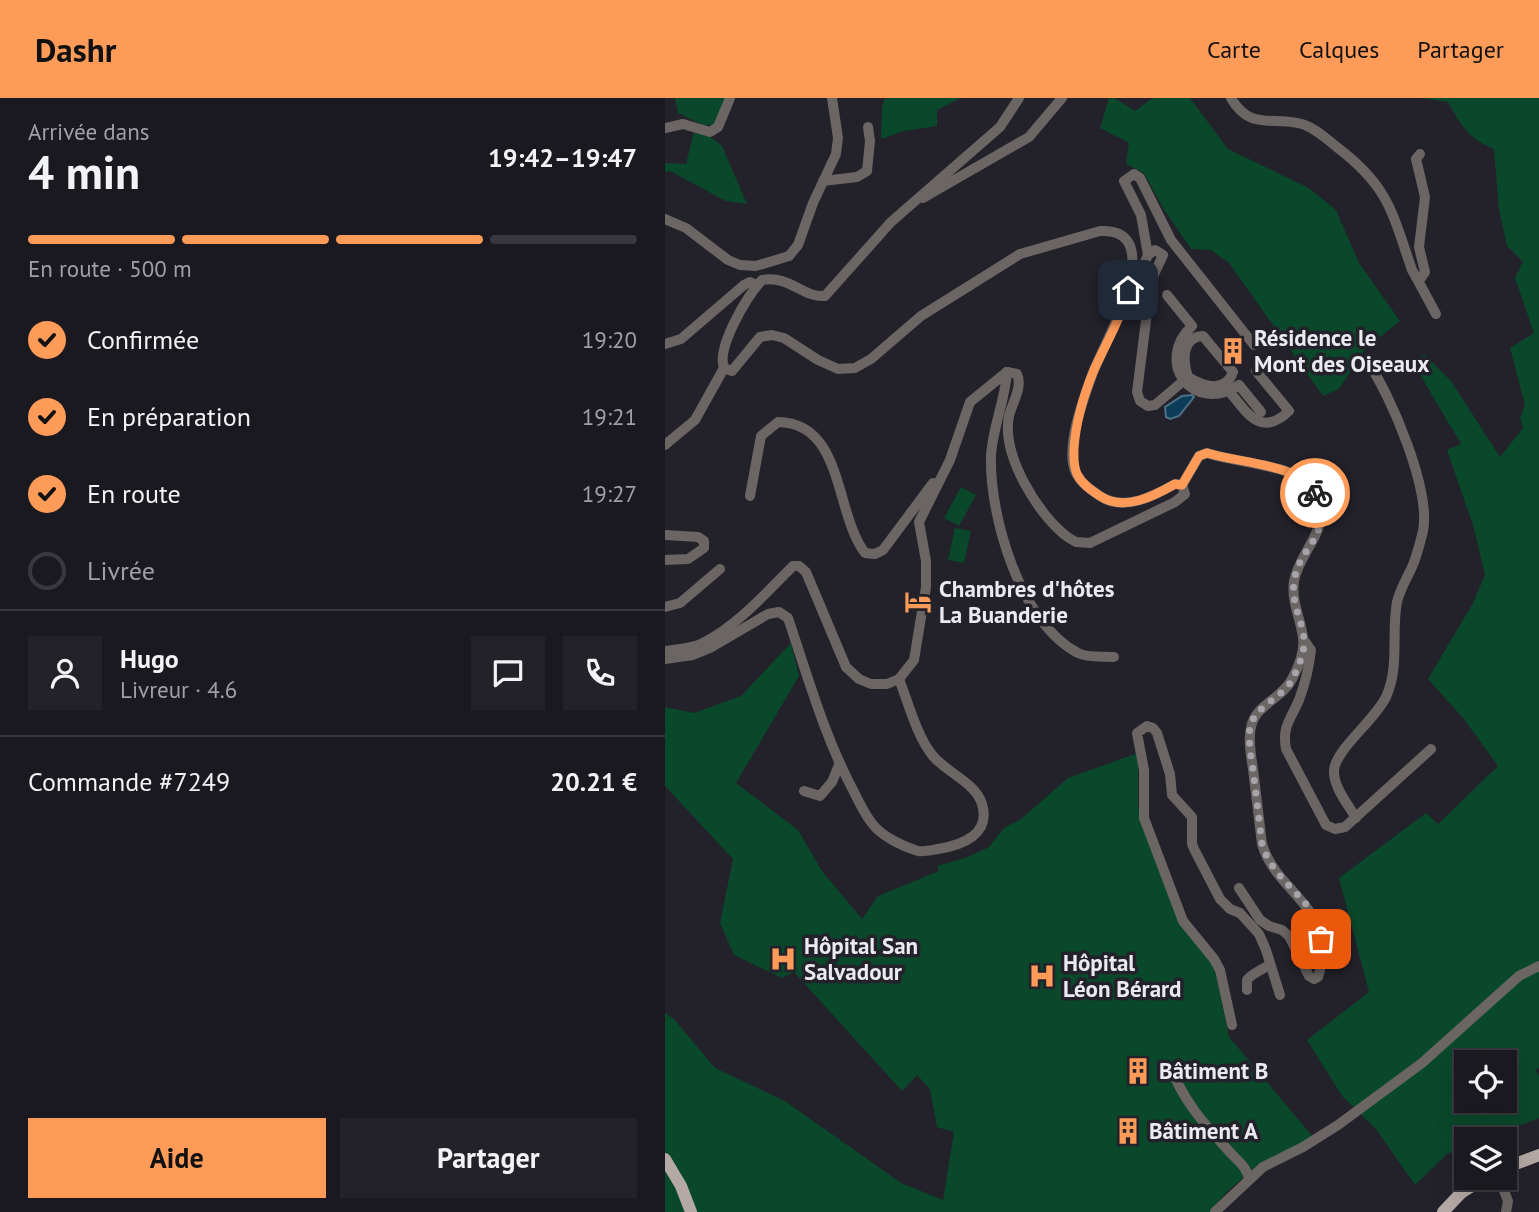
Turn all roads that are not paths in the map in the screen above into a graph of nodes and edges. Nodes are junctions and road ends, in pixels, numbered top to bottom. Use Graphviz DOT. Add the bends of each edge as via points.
graph roads {
  1 [pos="730,98"];
  2 [pos="832,98"];
  3 [pos="1019,98"];
  4 [pos="1062,98"];
  5 [pos="1231,98"];
  6 [pos="868,127"];
  7 [pos="665,128"];
  8 [pos="1420,154"];
  9 [pos="823,181"];
  10 [pos="913,203"];
  11 [pos="665,219"];
  12 [pos="1149,255"];
  13 [pos="1416,277"];
  14 [pos="757,285"];
  15 [pos="1167,295"];
  16 [pos="1125,305"];
  17 [pos="1436,314"];
  18 [pos="665,344"];
  19 [pos="1254,345"];
  20 [pos="1367,361"];
  21 [pos="724,368"];
  22 [pos="1256,371"];
  23 [pos="1007,372"];
  24 [pos="1186,379"];
  25 [pos="1229,391"];
  26 [pos="1261,412"];
  27 [pos="665,445"];
  28 [pos="950,460"];
  29 [pos="1182,485"];
  30 [pos="750,496"];
  31 [pos="665,535"];
  32 [pos="665,560"];
  33 [pos="720,569"];
  34 [pos="665,607"];
  35 [pos="1304,640"];
  36 [pos="665,650"];
  37 [pos="1114,657"];
  38 [pos="665,659"];
  39 [pos="899,678"];
  40 [pos="1431,749"];
  41 [pos="839,765"];
  42 [pos="804,790"];
  43 [pos="1356,818"];
  44 [pos="1239,888"];
  45 [pos="1251,908"];
  46 [pos="1240,913"];
  47 [pos="1270,964"];
  48 [pos="1539,966"];
  49 [pos="1247,990"];
  50 [pos="1280,995"];
  51 [pos="1231,1025"];
  52 [pos="1171,1067"];
  53 [pos="1539,1155"];
  54 [pos="665,1159"];
  55 [pos="1517,1163"];
  56 [pos="1249,1178"];
  57 [pos="1467,1190"];
  58 [pos="1504,1190"];
  59 [pos="691,1212"];
  60 [pos="1215,1212"];
  61 [pos="1443,1212"];
  62 [pos="1506,1212"];
  1 -- 7 [label="street" via="718,127 710,132 683,124"];
  2 -- 9 [label="street" via="837,146"];
  3 -- 10 [label="street" via="1000,127"];
  4 -- 10 [label="street" via="1029,137"];
  5 -- 13 [label="street" via="1252,120 1304,125 1362,166 1389,205"];
  6 -- 9 [label="street" via="867,171 857,177"];
  8 -- 13 [label="street" via="1416,159 1425,197 1419,247 1425,272"];
  9 -- 11 [label="street" via="798,245 776,262 740,265"];
  10 -- 14 [label="street" via="825,296 783,280 762,280"];
  12 -- 16 [label="street"];
  12 -- 19 [label="street" via="1141,215 1124,181 1134,174 1171,240"];
  12 -- 24 [label="street" via="1155,250 1163,255 1151,281 1137,392 1140,401 1156,405"];
  13 -- 17 [label="street"];
  14 -- 18 [label="street" via="744,285 681,339"];
  14 -- 21 [label="street" via="723,350"];
  15 -- 24 [label="street" via="1192,326 1176,351 1178,369"];
  16 -- 21 [label="street" via="1131,250 1123,238 1100,231 1020,254 921,316 855,368 838,369 772,335 760,337 732,371"];
  16 -- 29 [label="street" via="1091,379 1076,426 1073,463 1085,485 1105,499 1129,502"];
  20 -- 43 [label="street" via="1392,406 1419,479 1424,527 1397,601 1394,670 1386,696 1376,715 1336,762 1335,780"];
  21 -- 27 [label="street" via="695,421"];
  22 -- 25 [label="street" via="1289,411 1280,420 1253,420"];
  23 -- 28 [label="street" via="970,402"];
  23 -- 29 [label="street" via="1017,374 1020,381 1008,418 1013,457 1037,505 1069,538 1090,543 1175,502 1185,494"];
  23 -- 37 [label="street" via="991,457 998,528 1019,582 1053,634 1081,655"];
  24 -- 24 [label="street" via="1219,386 1231,379 1233,372 1203,336 1196,336 1184,351"];
  24 -- 25 [label="street" via="1194,390 1206,395"];
  25 -- 26 [label="street" via="1239,385"];
  28 -- 30 [label="street" via="883,550 875,554 865,553 856,541 835,471 820,444 809,430 792,422 778,422 761,436"];
  28 -- 39 [label="street" via="919,522 926,587 914,660"];
  29 -- 35 [label="street" via="1199,456 1207,453 1279,470 1314,490 1321,526 1294,581"];
  31 -- 32 [label="street" via="704,541 704,548 688,559"];
  33 -- 34 [label="street" via="680,603"];
  35 -- 43 [label="street" via="1311,650 1308,674 1285,727 1286,749 1326,825 1345,827"];
  35 -- 45 [label="street" via="1291,682 1254,718 1250,745 1262,844 1275,872 1317,923 1322,960 1318,977 1305,971 1289,936 1260,920"];
  36 -- 39 [label="street" via="703,643 760,600 793,566 799,566 806,572 846,667 870,684"];
  38 -- 41 [label="street" via="710,648 779,612 788,618"];
  39 -- 41 [label="street" via="933,757 982,802 980,830 956,846 919,852 895,842 877,829"];
  40 -- 43 [label="street"];
  41 -- 42 [label="street" via="820,796"];
  44 -- 45 [label="street"];
  45 -- 46 [label="street"];
  46 -- 47 [label="street" via="1259,934"];
  46 -- 51 [label="street" via="1220,899 1194,849 1192,817 1172,795 1157,733 1147,726 1137,733 1145,770 1144,818 1183,921 1220,970"];
  47 -- 49 [label="street" via="1249,976"];
  47 -- 50 [label="street"];
  48 -- 56 [label="street" via="1519,976 1422,1062 1338,1125"];
  52 -- 56 [label="street" via="1181,1092 1245,1165"];
  53 -- 55 [label="main road"];
  54 -- 59 [label="main road"];
  56 -- 60 [label="street"];
  57 -- 61 [label="main road"];
  58 -- 62 [label="street"];
}
